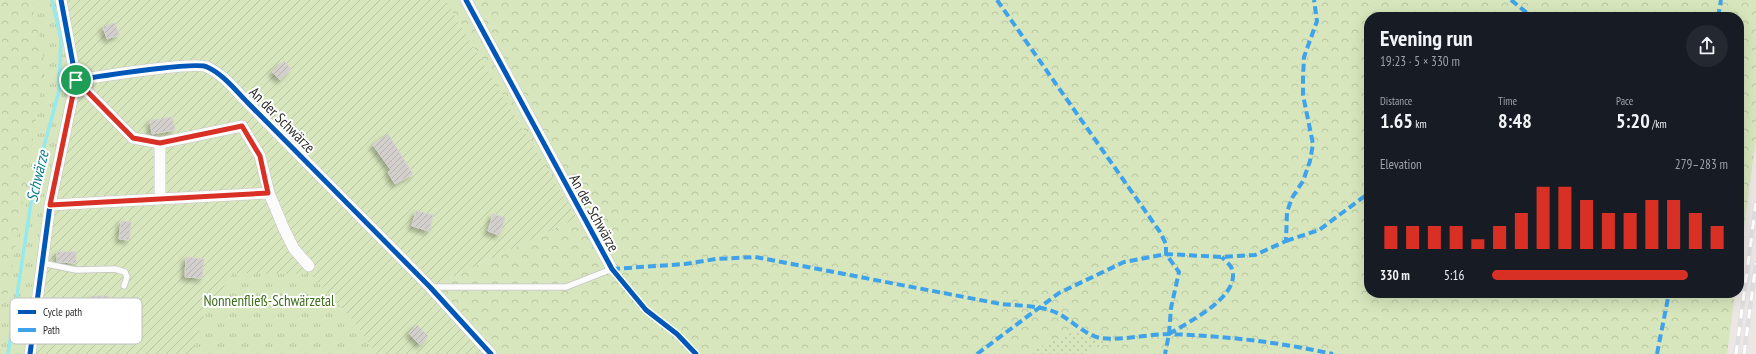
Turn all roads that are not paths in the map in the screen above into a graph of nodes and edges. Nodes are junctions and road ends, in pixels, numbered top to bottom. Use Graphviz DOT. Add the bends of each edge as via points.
graph roads {
  1 [pos="61,0"];
  2 [pos="466,0"];
  3 [pos="76,80"];
  4 [pos="160,143"];
  5 [pos="268,193"];
  6 [pos="160,198"];
  7 [pos="50,205"];
  8 [pos="41,263"];
  9 [pos="309,266"];
  10 [pos="612,269"];
  11 [pos="124,286"];
  12 [pos="430,287"];
  13 [pos="37,298"];
  14 [pos="31,344"];
  15 [pos="30,354"];
  16 [pos="491,354"];
  1 -- 3 [label="street"];
  2 -- 10 [label="street, An der Schwärze"];
  3 -- 4 [label="street" via="133,138"];
  3 -- 7 [label="street"];
  3 -- 12 [label="street, An der Schwärze" via="182,66 206,66 222,76"];
  4 -- 5 [label="street" via="242,126 260,156"];
  4 -- 6 [label="street"];
  5 -- 6 [label="street"];
  5 -- 9 [label="street" via="294,249"];
  6 -- 7 [label="street"];
  7 -- 8 [label="street"];
  8 -- 11 [label="lane" via="76,270 115,269 125,272 127,276"];
  8 -- 13 [label="street"];
  10 -- 12 [label="lane" via="566,287"];
  12 -- 16 [label="street, An der Schwärze"];
  14 -- 15 [label="street"];
}
